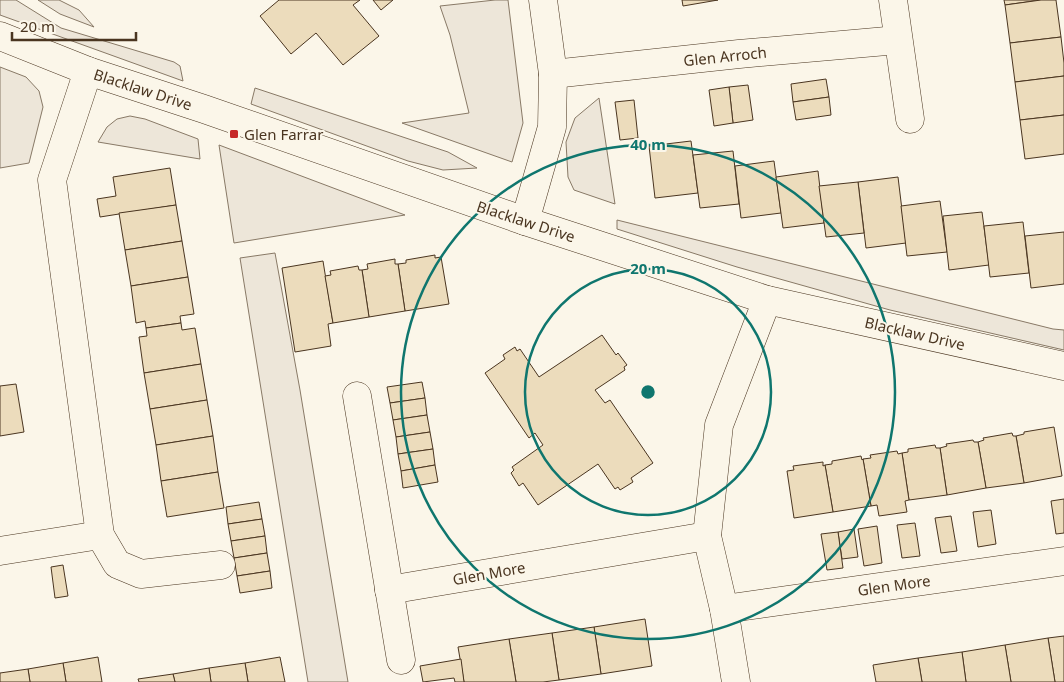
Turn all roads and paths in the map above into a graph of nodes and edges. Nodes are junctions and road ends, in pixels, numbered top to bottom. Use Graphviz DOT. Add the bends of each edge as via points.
graph roads {
  1 [pos="543,0"];
  2 [pos="893,0"];
  3 [pos="0,36"];
  4 [pos="898,40"];
  5 [pos="88,71"];
  6 [pos="553,74"];
  7 [pos="910,120"];
  8 [pos="525,221"];
  9 [pos="767,300"];
  10 [pos="1064,366"];
  11 [pos="357,396"];
  12 [pos="100,534"];
  13 [pos="707,536"];
  14 [pos="0,551"];
  15 [pos="1064,561"];
  16 [pos="221,565"];
  17 [pos="389,590"];
  18 [pos="724,609"];
  19 [pos="401,660"];
  20 [pos="736,682"];
  1 -- 6 [label="street"];
  2 -- 4 [label="street"];
  3 -- 5 [label="street, Blacklaw Drive"];
  4 -- 6 [label="street, Glen Arroch"];
  4 -- 7 [label="street"];
  5 -- 8 [label="street, Blacklaw Drive"];
  5 -- 12 [label="street" via="52,180"];
  6 -- 8 [label="street" via="552,127"];
  8 -- 9 [label="street, Blacklaw Drive"];
  9 -- 10 [label="street, Blacklaw Drive"];
  9 -- 13 [label="street" via="719,425"];
  11 -- 17 [label="street"];
  12 -- 14 [label="street"];
  12 -- 16 [label="street" via="116,564 140,574"];
  13 -- 17 [label="street, Glen More"];
  13 -- 18 [label="street"];
  15 -- 18 [label="street, Glen More"];
  17 -- 19 [label="street"];
  18 -- 20 [label="street"];
}
